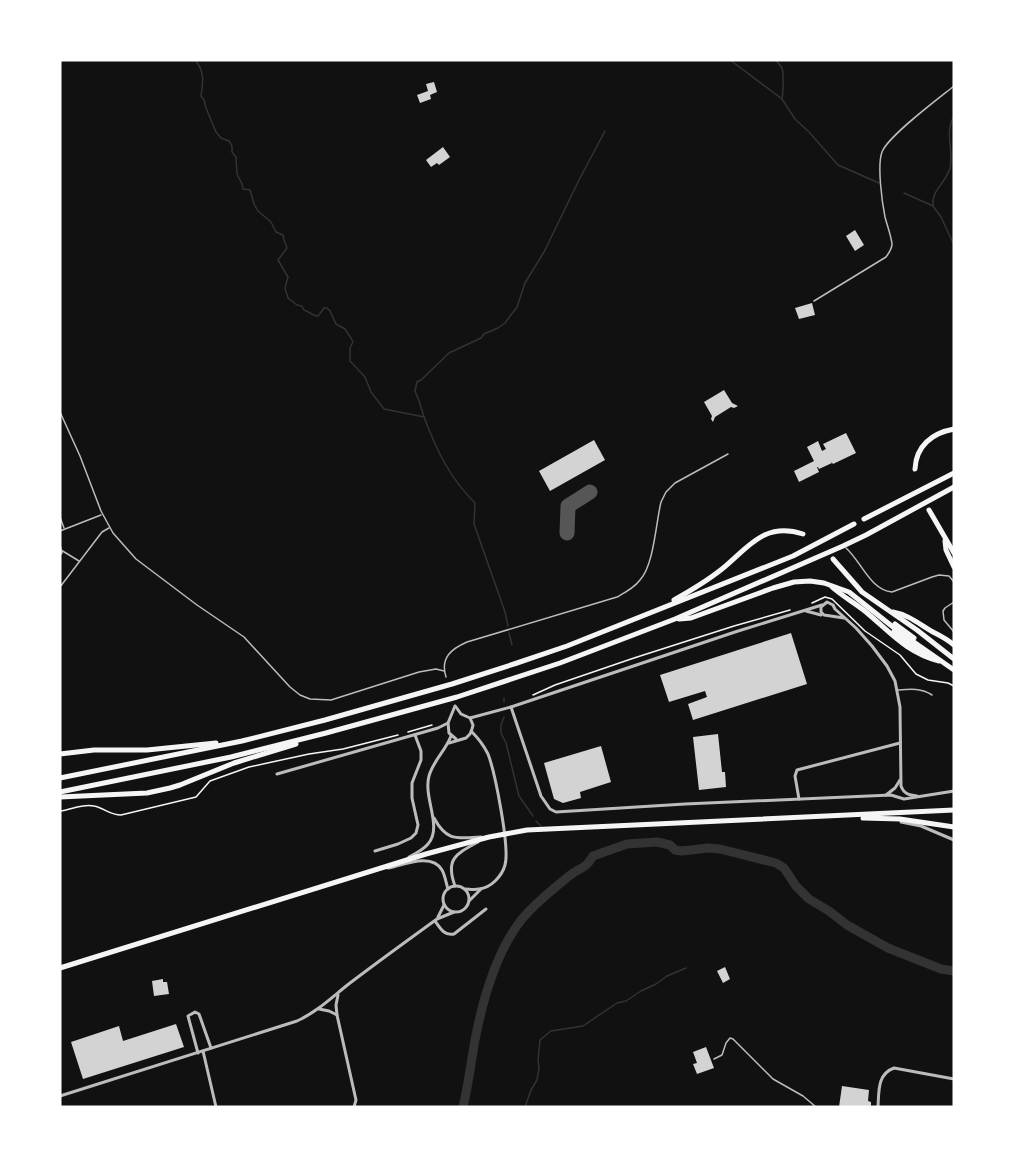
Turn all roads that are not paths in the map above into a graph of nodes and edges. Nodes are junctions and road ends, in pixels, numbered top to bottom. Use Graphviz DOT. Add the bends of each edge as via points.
graph roads {
  1 [pos="954,86"];
  2 [pos="814,301"];
  3 [pos="61,414"];
  4 [pos="954,429"];
  5 [pos="728,454"];
  6 [pos="915,469"];
  7 [pos="954,473"];
  8 [pos="954,487"];
  9 [pos="929,510"];
  10 [pos="103,515"];
  11 [pos="60,517"];
  12 [pos="864,519"];
  13 [pos="854,524"];
  14 [pos="110,528"];
  15 [pos="64,529"];
  16 [pos="60,531"];
  17 [pos="802,534"];
  18 [pos="944,537"];
  19 [pos="60,545"];
  20 [pos="843,546"];
  21 [pos="954,546"];
  22 [pos="61,550"];
  23 [pos="954,553"];
  24 [pos="60,555"];
  25 [pos="832,559"];
  26 [pos="954,559"];
  27 [pos="80,561"];
  28 [pos="954,567"];
  29 [pos="60,576"];
  30 [pos="64,581"];
  31 [pos="954,582"];
  32 [pos="828,584"];
  33 [pos="60,587"];
  34 [pos="954,602"];
  35 [pos="822,605"];
  36 [pos="835,609"];
  37 [pos="654,611"];
  38 [pos="804,611"];
  39 [pos="888,611"];
  40 [pos="824,615"];
  41 [pos="831,616"];
  42 [pos="844,618"];
  43 [pos="675,619"];
  44 [pos="954,632"];
  45 [pos="954,647"];
  46 [pos="954,659"];
  47 [pos="942,661"];
  48 [pos="954,670"];
  49 [pos="444,671"];
  50 [pos="446,677"];
  51 [pos="897,690"];
  52 [pos="932,695"];
  53 [pos="511,707"];
  54 [pos="461,714"];
  55 [pos="483,715"];
  56 [pos="451,717"];
  57 [pos="470,718"];
  58 [pos="448,723"];
  59 [pos="472,725"];
  60 [pos="438,728"];
  61 [pos="448,730"];
  62 [pos="472,732"];
  63 [pos="326,733"];
  64 [pos="416,735"];
  65 [pos="451,735"];
  66 [pos="466,738"];
  67 [pos="458,739"];
  68 [pos="242,741"];
  69 [pos="481,743"];
  70 [pos="900,743"];
  71 [pos="447,744"];
  72 [pos="60,754"];
  73 [pos="277,774"];
  74 [pos="60,778"];
  75 [pos="901,779"];
  76 [pos="954,791"];
  77 [pos="60,792"];
  78 [pos="885,796"];
  79 [pos="926,796"];
  80 [pos="60,797"];
  81 [pos="799,799"];
  82 [pos="954,810"];
  83 [pos="433,817"];
  84 [pos="808,817"];
  85 [pos="885,819"];
  86 [pos="954,827"];
  87 [pos="489,837"];
  88 [pos="954,840"];
  89 [pos="375,851"];
  90 [pos="399,862"];
  91 [pos="351,877"];
  92 [pos="455,886"];
  93 [pos="448,889"];
  94 [pos="465,889"];
  95 [pos="481,889"];
  96 [pos="469,901"];
  97 [pos="444,904"];
  98 [pos="486,909"];
  99 [pos="454,912"];
  100 [pos="436,920"];
  101 [pos="60,968"];
  102 [pos="339,993"];
  103 [pos="319,1009"];
  104 [pos="337,1016"];
  105 [pos="211,1048"];
  106 [pos="203,1051"];
  107 [pos="198,1053"];
  108 [pos="714,1059"];
  109 [pos="954,1079"];
  110 [pos="60,1096"];
  111 [pos="356,1100"];
  112 [pos="216,1107"];
  113 [pos="354,1107"];
  114 [pos="359,1107"];
  115 [pos="816,1107"];
  116 [pos="878,1107"];
  1 -- 2 [label="lane" via="882,151 880,171 892,244 886,257"];
  3 -- 10 [label="lane"];
  4 -- 6 [label="highway" via="925,443 915,460"];
  5 -- 49 [label="lane" via="666,492 647,568 630,590 454,647"];
  7 -- 12 [label="highway"];
  8 -- 20 [label="highway"];
  9 -- 18 [label="highway"];
  10 -- 14 [label="lane"];
  10 -- 15 [label="lane"];
  11 -- 15 [label="lane"];
  13 -- 37 [label="highway" via="792,556"];
  14 -- 27 [label="lane" via="102,532"];
  14 -- 49 [label="lane" via="136,559 244,637 300,695 331,700 419,672"];
  15 -- 16 [label="lane"];
  17 -- 37 [label="highway" via="786,530 765,535 693,590"];
  18 -- 21 [label="highway"];
  18 -- 23 [label="highway"];
  18 -- 26 [label="highway"];
  18 -- 28 [label="highway"];
  19 -- 22 [label="lane"];
  20 -- 31 [label="lane" via="875,584 888,592 939,575 949,576"];
  20 -- 43 [label="highway"];
  22 -- 24 [label="lane"];
  22 -- 27 [label="lane"];
  25 -- 39 [label="highway" via="862,592"];
  27 -- 30 [label="lane"];
  29 -- 30 [label="lane"];
  30 -- 33 [label="lane"];
  32 -- 43 [label="highway" via="794,582 691,618"];
  32 -- 47 [label="highway" via="849,592"];
  32 -- 47 [label="highway" via="914,652"];
  34 -- 44 [label="lane" via="943,611 944,620"];
  35 -- 36 [label="street" via="831,603"];
  35 -- 38 [label="street"];
  35 -- 40 [label="street"];
  36 -- 41 [label="street"];
  36 -- 42 [label="street"];
  37 -- 68 [label="highway" via="495,670"];
  38 -- 40 [label="street"];
  38 -- 53 [label="street"];
  39 -- 45 [label="highway" via="909,617"];
  39 -- 46 [label="highway"];
  40 -- 41 [label="street"];
  41 -- 42 [label="street"];
  42 -- 51 [label="street" via="887,666"];
  43 -- 63 [label="highway" via="478,690"];
  47 -- 48 [label="highway"];
  49 -- 50 [label="lane"];
  51 -- 52 [label="lane" via="915,688"];
  51 -- 70 [label="street"];
  53 -- 55 [label="street"];
  53 -- 81 [label="street" via="542,796 556,812"];
  54 -- 56 [label="street"];
  54 -- 56 [label="street" via="455,706"];
  54 -- 57 [label="street"];
  55 -- 57 [label="street"];
  55 -- 59 [label="street"];
  56 -- 58 [label="street"];
  57 -- 59 [label="street"];
  58 -- 60 [label="street"];
  58 -- 61 [label="street"];
  59 -- 62 [label="street"];
  60 -- 61 [label="street"];
  60 -- 64 [label="street"];
  61 -- 65 [label="street"];
  62 -- 66 [label="street"];
  62 -- 69 [label="street"];
  63 -- 77 [label="highway"];
  63 -- 80 [label="highway" via="170,788 147,793"];
  64 -- 73 [label="street"];
  64 -- 89 [label="street" via="421,759 412,783 416,833"];
  65 -- 67 [label="street"];
  65 -- 71 [label="street"];
  66 -- 67 [label="street"];
  66 -- 69 [label="street"];
  67 -- 71 [label="street"];
  68 -- 72 [label="highway"];
  68 -- 74 [label="highway"];
  69 -- 95 [label="street" via="489,758 507,856 497,879"];
  70 -- 75 [label="street"];
  70 -- 81 [label="street" via="797,770"];
  71 -- 83 [label="street" via="429,777 427,796"];
  75 -- 78 [label="street"];
  75 -- 79 [label="street" via="903,791"];
  76 -- 79 [label="street"];
  78 -- 79 [label="street"];
  78 -- 81 [label="street"];
  82 -- 84 [label="highway"];
  83 -- 87 [label="street" via="450,837"];
  83 -- 90 [label="street" via="428,845"];
  84 -- 85 [label="highway"];
  84 -- 87 [label="highway" via="526,830"];
  85 -- 86 [label="highway"];
  85 -- 88 [label="street" via="921,826"];
  87 -- 90 [label="highway"];
  87 -- 92 [label="street" via="454,858 451,875"];
  90 -- 91 [label="highway"];
  91 -- 93 [label="street" via="430,861 442,870"];
  91 -- 101 [label="highway"];
  92 -- 93 [label="street"];
  92 -- 94 [label="street"];
  93 -- 97 [label="street" via="443,896"];
  94 -- 95 [label="street"];
  94 -- 96 [label="street"];
  95 -- 96 [label="street"];
  96 -- 99 [label="street" via="465,908"];
  97 -- 99 [label="street"];
  97 -- 100 [label="street"];
  98 -- 100 [label="street" via="451,935"];
  99 -- 100 [label="street"];
  100 -- 102 [label="street"];
  102 -- 103 [label="street"];
  102 -- 104 [label="street"];
  103 -- 104 [label="street"];
  103 -- 105 [label="street" via="297,1021"];
  104 -- 111 [label="street"];
  105 -- 106 [label="street"];
  105 -- 107 [label="street" via="195,1012 188,1016"];
  106 -- 107 [label="street"];
  106 -- 112 [label="street"];
  107 -- 110 [label="street"];
  108 -- 115 [label="lane" via="722,1055 726,1043 733,1039 773,1079"];
  109 -- 116 [label="street" via="894,1068 882,1075"];
  111 -- 113 [label="street"];
  111 -- 114 [label="street"];
}
